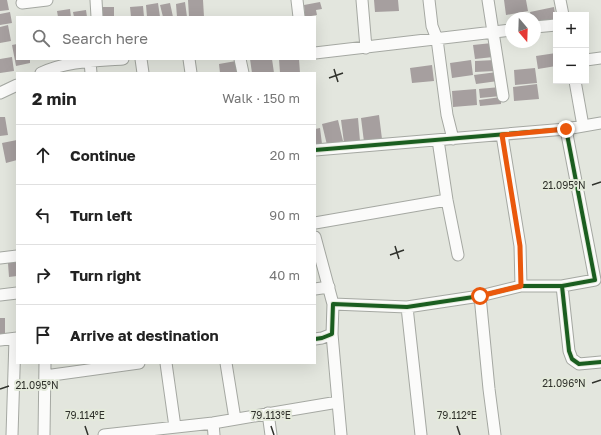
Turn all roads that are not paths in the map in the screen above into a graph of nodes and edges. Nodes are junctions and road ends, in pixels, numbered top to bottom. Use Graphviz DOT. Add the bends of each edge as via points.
graph roads {
  1 [pos="47,0"];
  2 [pos="96,0"];
  3 [pos="296,0"];
  4 [pos="362,0"];
  5 [pos="428,0"];
  6 [pos="488,0"];
  7 [pos="563,1"];
  8 [pos="22,3"];
  9 [pos="563,12"];
  10 [pos="97,16"];
  11 [pos="299,16"];
  12 [pos="553,25"];
  13 [pos="541,26"];
  14 [pos="505,31"];
  15 [pos="493,32"];
  16 [pos="437,39"];
  17 [pos="366,48"];
  18 [pos="316,53"];
  19 [pos="601,58"];
  20 [pos="118,60"];
  21 [pos="141,60"];
  22 [pos="189,60"];
  23 [pos="240,60"];
  24 [pos="589,60"];
  25 [pos="95,64"];
  26 [pos="43,72"];
  27 [pos="143,72"];
  28 [pos="191,72"];
  29 [pos="243,72"];
  30 [pos="576,84"];
  31 [pos="16,85"];
  32 [pos="0,93"];
  33 [pos="503,96"];
  34 [pos="601,122"];
  35 [pos="583,126"];
  36 [pos="566,129"];
  37 [pos="502,135"];
  38 [pos="453,138"];
  39 [pos="438,140"];
  40 [pos="316,150"];
  41 [pos="447,200"];
  42 [pos="316,223"];
  43 [pos="316,242"];
  44 [pos="458,255"];
  45 [pos="16,256"];
  46 [pos="0,258"];
  47 [pos="598,279"];
  48 [pos="521,286"];
  49 [pos="562,286"];
  50 [pos="329,287"];
  51 [pos="316,289"];
  52 [pos="16,294"];
  53 [pos="0,295"];
  54 [pos="480,296"];
  55 [pos="333,304"];
  56 [pos="407,307"];
  57 [pos="332,334"];
  58 [pos="16,338"];
  59 [pos="316,339"];
  60 [pos="0,340"];
  61 [pos="601,362"];
  62 [pos="45,364"];
  63 [pos="132,364"];
  64 [pos="166,364"];
  65 [pos="226,364"];
  66 [pos="45,376"];
  67 [pos="338,402"];
  68 [pos="268,413"];
  69 [pos="235,419"];
  70 [pos="213,423"];
  71 [pos="175,427"];
  72 [pos="147,432"];
  73 [pos="12,435"];
  74 [pos="44,435"];
  75 [pos="104,435"];
  76 [pos="214,435"];
  77 [pos="271,435"];
  78 [pos="341,435"];
  79 [pos="421,435"];
  80 [pos="495,435"];
  1 -- 8 [label="street"];
  2 -- 10 [label="street"];
  3 -- 11 [label="street"];
  4 -- 17 [label="street"];
  5 -- 16 [label="street"];
  6 -- 15 [label="street"];
  7 -- 9 [label="street"];
  12 -- 13 [label="street"];
  14 -- 15 [label="street"];
  15 -- 16 [label="street"];
  15 -- 33 [label="street"];
  16 -- 17 [label="street"];
  16 -- 38 [label="street" via="447,115"];
  17 -- 18 [label="street"];
  19 -- 24 [label="street"];
  20 -- 25 [label="street"];
  21 -- 27 [label="street"];
  22 -- 28 [label="street"];
  23 -- 29 [label="street"];
  25 -- 26 [label="street" via="70,64"];
  30 -- 35 [label="street"];
  31 -- 32 [label="street"];
  34 -- 35 [label="street"];
  35 -- 36 [label="street"];
  36 -- 37 [label="street"];
  36 -- 47 [label="street"];
  37 -- 38 [label="street"];
  37 -- 48 [label="street" via="520,246"];
  38 -- 39 [label="street"];
  39 -- 40 [label="street"];
  39 -- 41 [label="street"];
  41 -- 42 [label="street"];
  41 -- 44 [label="street"];
  43 -- 50 [label="street"];
  45 -- 46 [label="street"];
  47 -- 49 [label="street"];
  48 -- 49 [label="street"];
  48 -- 54 [label="street"];
  49 -- 61 [label="street" via="572,359 579,364"];
  50 -- 51 [label="street"];
  50 -- 55 [label="street"];
  52 -- 53 [label="street"];
  54 -- 56 [label="street"];
  54 -- 80 [label="street"];
  55 -- 56 [label="street"];
  55 -- 57 [label="street"];
  56 -- 79 [label="street"];
  57 -- 59 [label="street"];
  57 -- 67 [label="street"];
  58 -- 60 [label="street"];
  58 -- 73 [label="street"];
  62 -- 66 [label="street"];
  63 -- 66 [label="street"];
  64 -- 71 [label="street"];
  65 -- 69 [label="street"];
  66 -- 74 [label="street"];
  67 -- 68 [label="street"];
  67 -- 78 [label="street"];
  68 -- 69 [label="street"];
  68 -- 77 [label="street"];
  69 -- 70 [label="street"];
  70 -- 71 [label="street"];
  70 -- 76 [label="street"];
  71 -- 72 [label="street"];
  72 -- 75 [label="street"];
}
